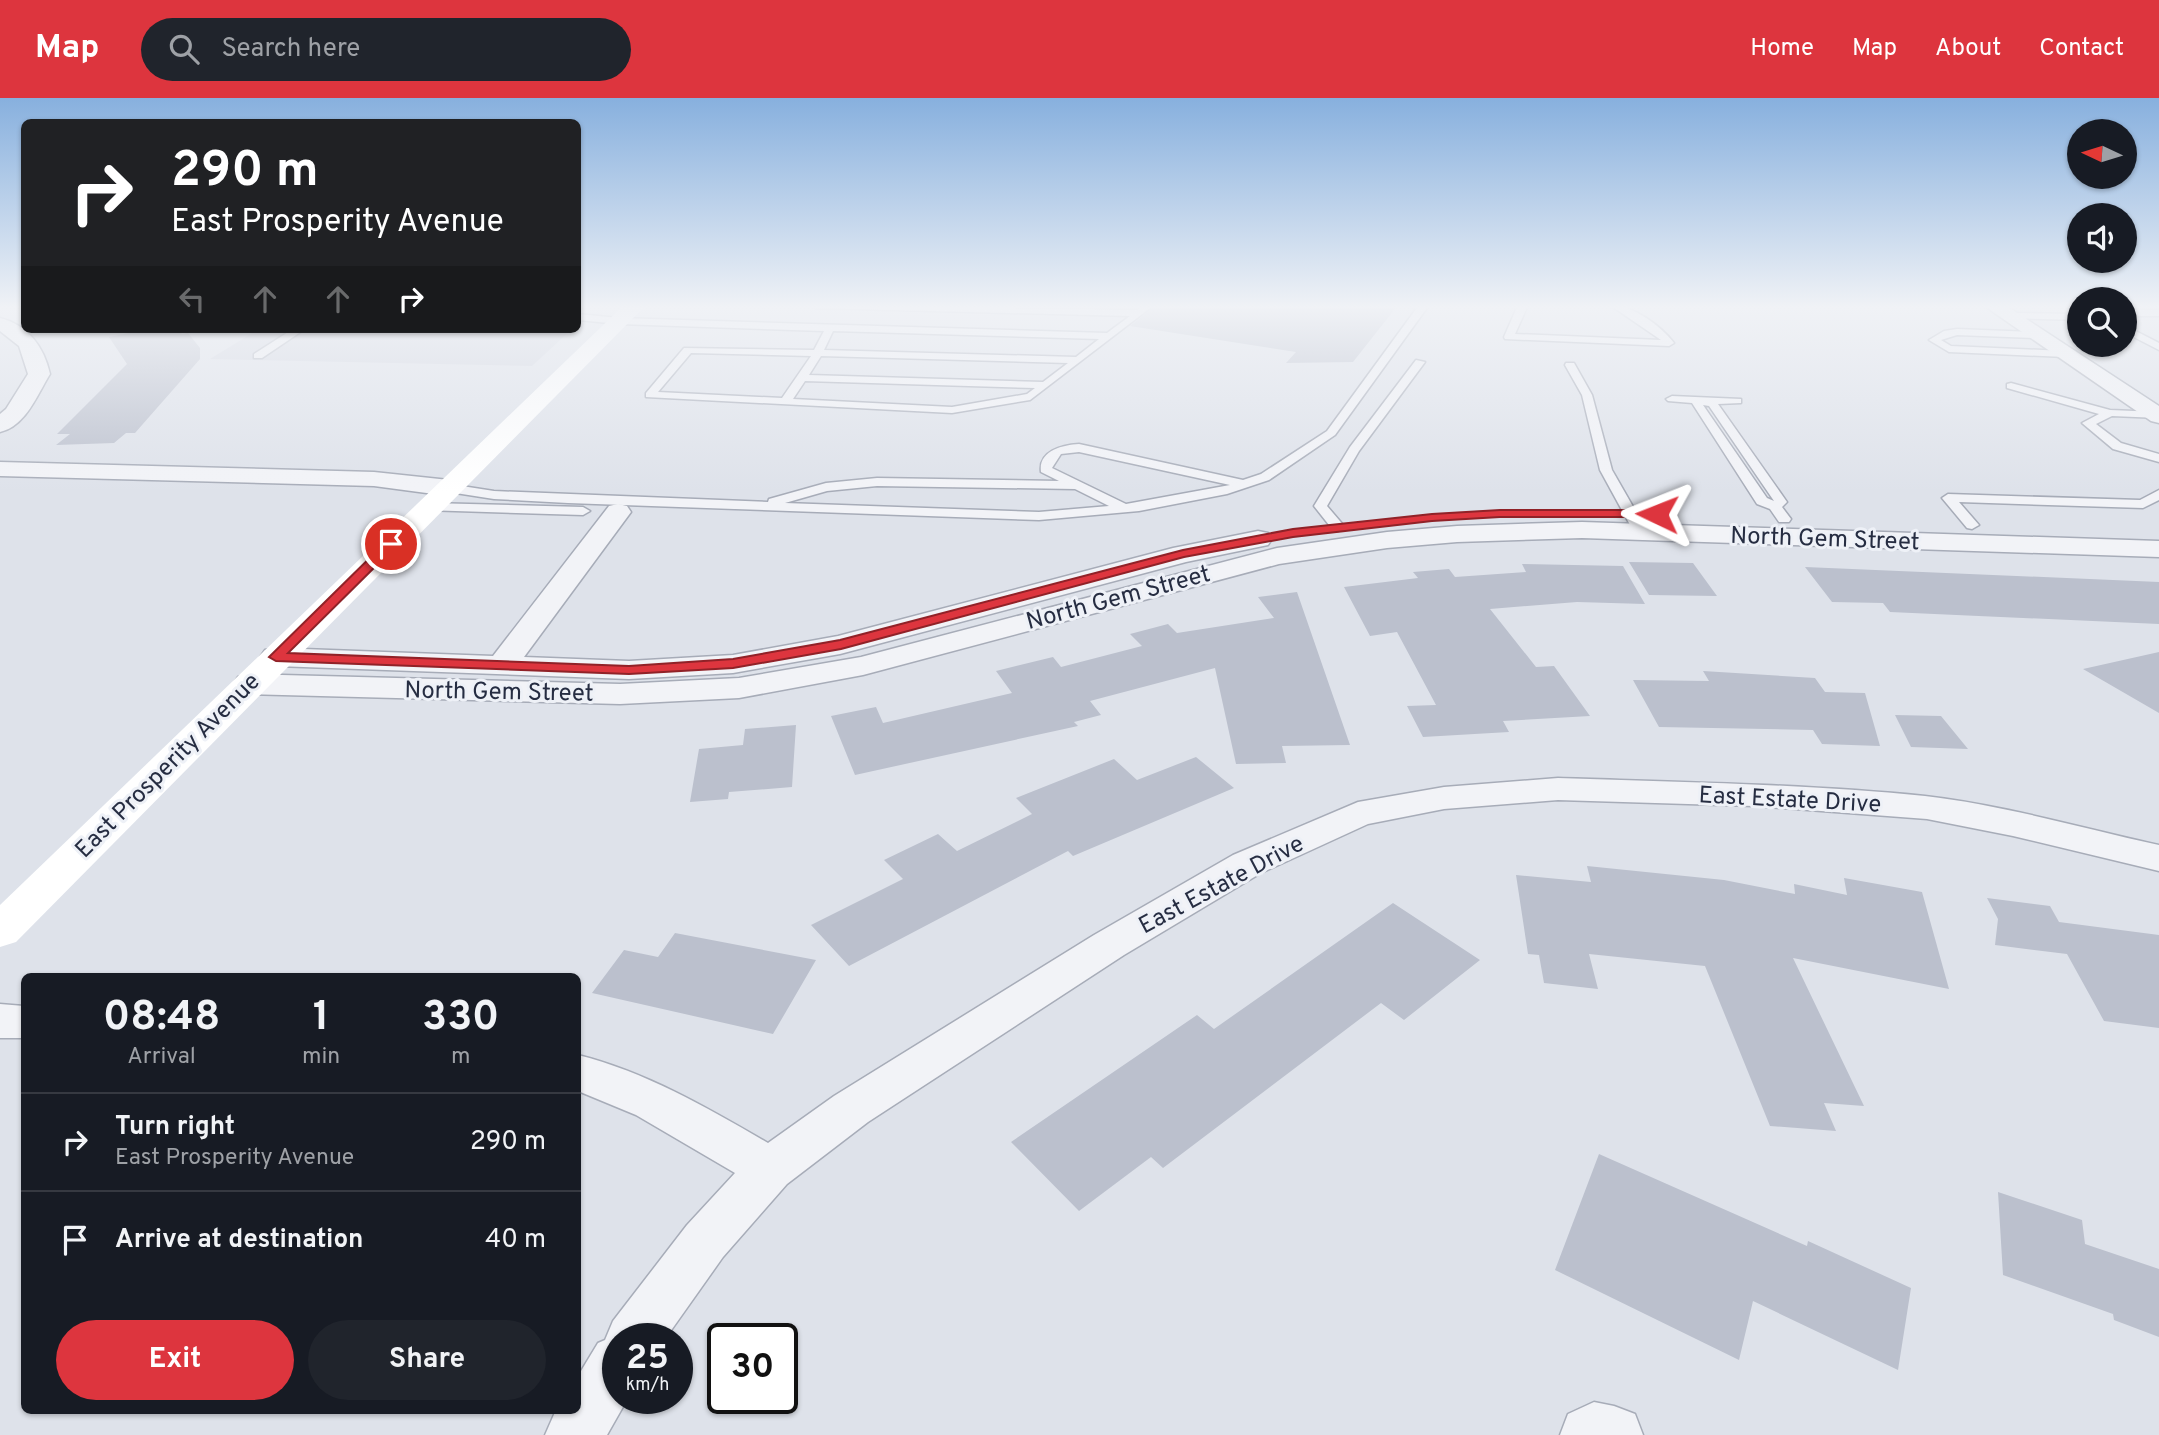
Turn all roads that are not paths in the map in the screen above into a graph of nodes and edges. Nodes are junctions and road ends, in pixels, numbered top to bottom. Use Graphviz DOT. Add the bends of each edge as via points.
graph roads {
  1 [pos="38,367"];
  2 [pos="571,367"];
  3 [pos="673,367"];
  4 [pos="808,367"];
  5 [pos="1069,367"];
  6 [pos="1379,367"];
  7 [pos="1416,367"];
  8 [pos="1571,367"];
  9 [pos="2085,367"];
  10 [pos="801,378"];
  11 [pos="1046,385"];
  12 [pos="2011,386"];
  13 [pos="1672,399"];
  14 [pos="1703,400"];
  15 [pos="786,401"];
  16 [pos="1737,401"];
  17 [pos="2110,413"];
  18 [pos="2158,415"];
  19 [pos="0,425"];
  20 [pos="2159,458"];
  21 [pos="0,469"];
  22 [pos="1243,484"];
  23 [pos="1076,485"];
  24 [pos="2159,494"];
  25 [pos="439,497"];
  26 [pos="760,506"];
  27 [pos="1124,508"];
  28 [pos="618,512"];
  29 [pos="1779,512"];
  30 [pos="1636,522"];
  31 [pos="1972,525"];
  32 [pos="1338,527"];
  33 [pos="2159,532"];
  34 [pos="2159,549"];
  35 [pos="276,657"];
  36 [pos="502,665"];
  37 [pos="249,684"];
  38 [pos="2159,859"];
  39 [pos="0,931"];
  40 [pos="0,1021"];
  41 [pos="21,1022"];
  42 [pos="581,1074"];
  43 [pos="769,1169"];
  44 [pos="644,1323"];
  45 [pos="602,1389"];
  46 [pos="574,1435"];
  47 [pos="1589,1435"];
  48 [pos="1614,1435"];
  1 -- 19 [label="street" via="39,374 15,413"];
  2 -- 25 [label="main road, East Prosperity Avenue"];
  3 -- 15 [label="lane" via="650,395"];
  4 -- 10 [label="lane"];
  5 -- 11 [label="lane"];
  6 -- 22 [label="lane" via="1331,433 1265,477"];
  7 -- 32 [label="lane" via="1357,444 1320,506"];
  8 -- 30 [label="lane" via="1587,395 1606,470"];
  9 -- 18 [label="street"];
  10 -- 11 [label="lane"];
  10 -- 15 [label="lane"];
  11 -- 15 [label="lane" via="1030,397 952,410"];
  12 -- 17 [label="lane"];
  13 -- 14 [label="lane"];
  14 -- 16 [label="lane"];
  14 -- 29 [label="lane" via="1697,404 1762,501"];
  17 -- 18 [label="lane"];
  17 -- 20 [label="lane" via="2088,423 2117,446"];
  21 -- 25 [label="street" via="374,479"];
  22 -- 23 [label="lane" via="1062,448 1049,457 1045,469"];
  22 -- 27 [label="lane"];
  23 -- 26 [label="lane" via="877,482 826,487"];
  23 -- 27 [label="lane"];
  24 -- 31 [label="lane" via="2143,504 1948,498"];
  25 -- 26 [label="lane" via="494,495"];
  25 -- 28 [label="lane"];
  25 -- 35 [label="main road, East Prosperity Avenue"];
  26 -- 27 [label="lane" via="1039,516"];
  28 -- 36 [label="street"];
  29 -- 30 [label="street, North Gem Street"];
  29 -- 31 [label="street, North Gem Street"];
  30 -- 32 [label="street, North Gem Street" via="1500,513"];
  30 -- 34 [label="street, North Gem Street"];
  30 -- 37 [label="street, North Gem Street" via="1582,530 1387,540 1277,556 863,666 739,688 544,693"];
  31 -- 33 [label="street, North Gem Street"];
  32 -- 36 [label="street, North Gem Street" via="1183,554 841,645 783,656 629,670"];
  35 -- 36 [label="street, North Gem Street"];
  35 -- 37 [label="main road, East Prosperity Avenue"];
  37 -- 39 [label="main road, East Prosperity Avenue"];
  38 -- 43 [label="street, East Estate Drive" via="1927,808 1753,795 1558,789 1444,797 1358,814 1247,864 1109,945 851,1109"];
  40 -- 41 [label="street"];
  42 -- 43 [label="street" via="605,1080 677,1115"];
  43 -- 44 [label="street, East Estate Drive" via="705,1241"];
  45 -- 46 [label="street"];
  47 -- 48 [label="street" via="1594,1431"];
}
